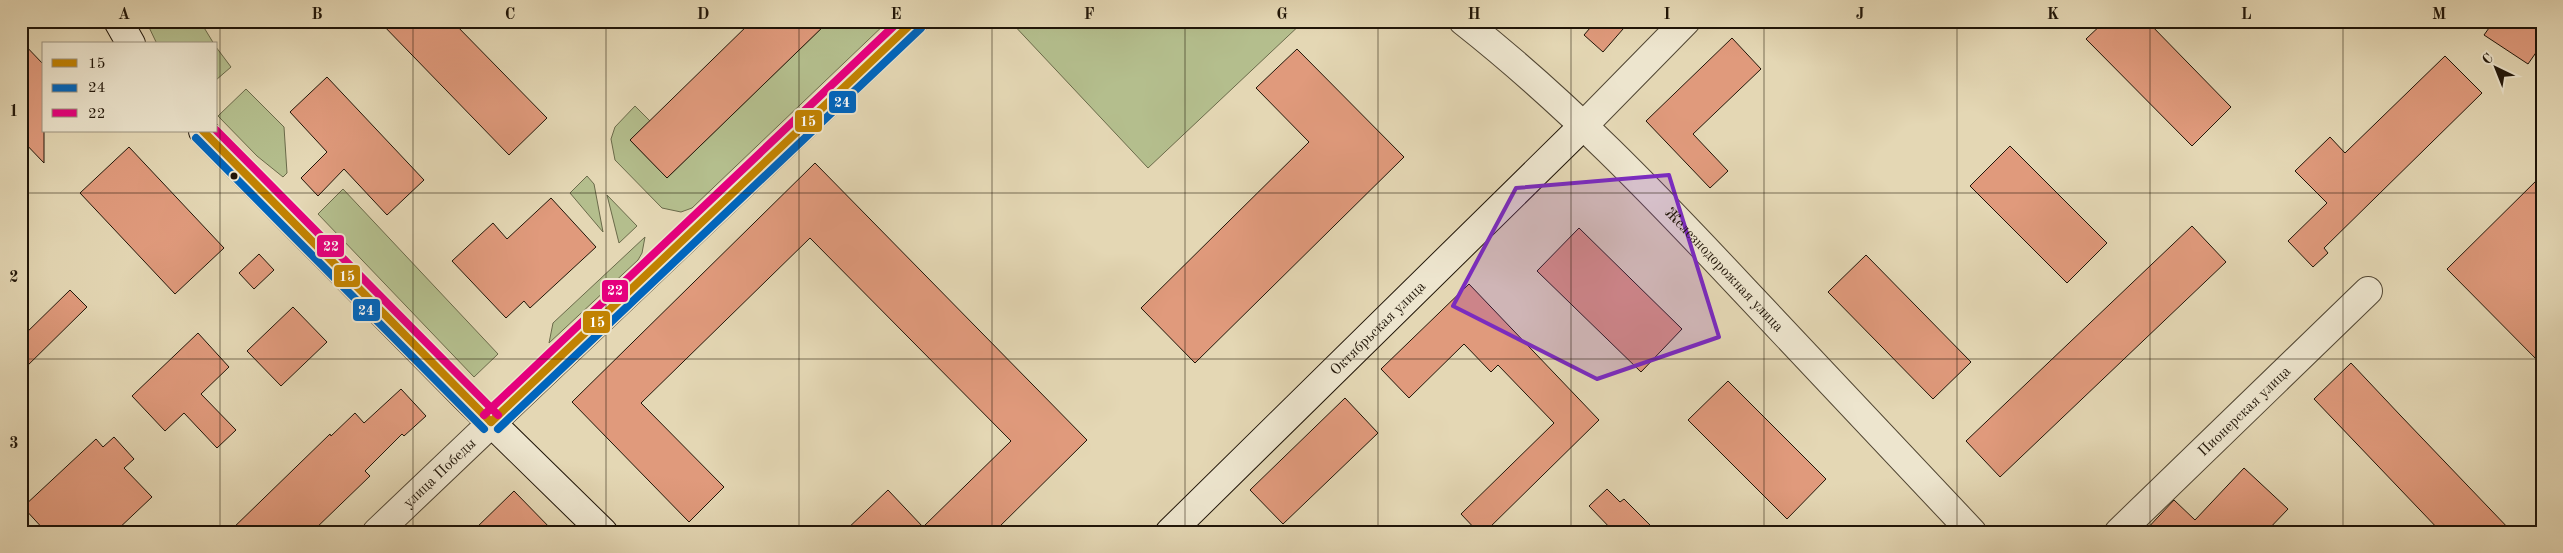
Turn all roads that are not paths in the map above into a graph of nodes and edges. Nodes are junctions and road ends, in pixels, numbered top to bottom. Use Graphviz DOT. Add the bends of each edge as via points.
graph roads {
  1 [pos="118,21"];
  2 [pos="914,21"];
  3 [pos="1463,21"];
  4 [pos="1686,21"];
  5 [pos="130,42"];
  6 [pos="1584,125"];
  7 [pos="204,132"];
  8 [pos="2368,291"];
  9 [pos="491,422"];
  10 [pos="377,532"];
  11 [pos="603,532"];
  12 [pos="1170,532"];
  13 [pos="1972,532"];
  14 [pos="2119,532"];
  1 -- 5 [label="street"];
  2 -- 9 [label="street, улица Победы"];
  3 -- 6 [label="street, Железнодорожная улица"];
  4 -- 6 [label="street, Октябрьская улица"];
  6 -- 12 [label="street, Октябрьская улица"];
  6 -- 13 [label="street, Железнодорожная улица" via="1656,196"];
  7 -- 9 [label="street"];
  8 -- 14 [label="street, Пионерская улица"];
  9 -- 10 [label="street, улица Победы"];
  9 -- 11 [label="street"];
}
